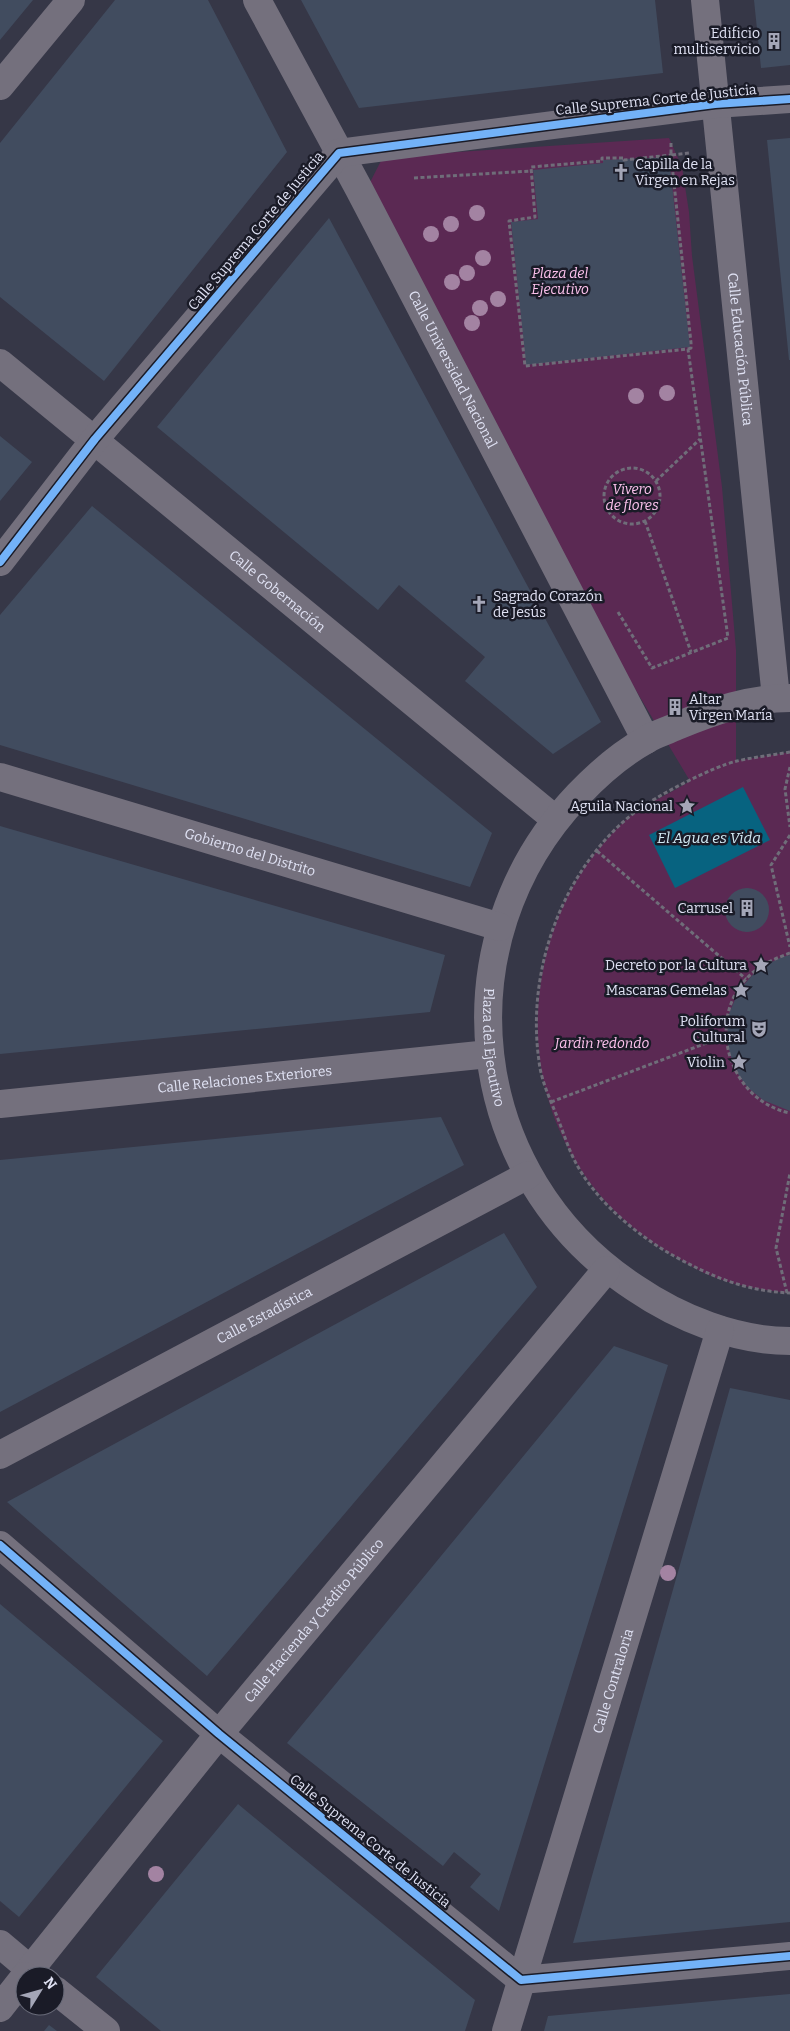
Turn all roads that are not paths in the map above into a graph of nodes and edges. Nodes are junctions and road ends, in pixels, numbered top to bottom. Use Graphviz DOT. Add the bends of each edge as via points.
graph roads {
  1 [pos="71,0"];
  2 [pos="257,0"];
  3 [pos="705,0"];
  4 [pos="0,86"];
  5 [pos="790,99"];
  6 [pos="715,104"];
  7 [pos="339,153"];
  8 [pos="0,362"];
  9 [pos="95,439"];
  10 [pos="0,562"];
  11 [pos="783,698"];
  12 [pos="646,740"];
  13 [pos="0,777"];
  14 [pos="555,819"];
  15 [pos="500,927"];
  16 [pos="489,1054"];
  17 [pos="0,1104"];
  18 [pos="528,1176"];
  19 [pos="606,1270"];
  20 [pos="720,1330"];
  21 [pos="790,1342"];
  22 [pos="0,1455"];
  23 [pos="0,1545"];
  24 [pos="219,1734"];
  25 [pos="0,1944"];
  26 [pos="790,1956"];
  27 [pos="22,1966"];
  28 [pos="36,1966"];
  29 [pos="522,1980"];
  30 [pos="15,1991"];
  31 [pos="65,1998"];
  32 [pos="0,2008"];
  33 [pos="106,2031"];
  34 [pos="506,2031"];
  1 -- 4 [label="street"];
  2 -- 7 [label="street, Calle Universidad Nacional"];
  3 -- 6 [label="street, Calle Educación Pública"];
  5 -- 6 [label="street, Calle Suprema Corte de Justicia"];
  6 -- 7 [label="street, Calle Suprema Corte de Justicia"];
  6 -- 11 [label="street, Calle Educación Pública"];
  7 -- 9 [label="street, Calle Suprema Corte de Justicia"];
  7 -- 12 [label="street, Calle Universidad Nacional"];
  8 -- 9 [label="street, Calle Gobernación"];
  9 -- 10 [label="street, Calle Suprema Corte de Justicia"];
  9 -- 14 [label="street, Calle Gobernación"];
  11 -- 12 [label="street, Plaza del Ejecutivo" via="715,710"];
  12 -- 14 [label="street, Plaza del Ejecutivo" via="597,775"];
  13 -- 15 [label="street, Gobierno del Distrito"];
  14 -- 15 [label="street, Plaza del Ejecutivo" via="522,870"];
  15 -- 16 [label="street, Plaza del Ejecutivo" via="488,990"];
  16 -- 17 [label="street, Calle Relaciones Exteriores"];
  16 -- 18 [label="street, Plaza del Ejecutivo" via="502,1117"];
  18 -- 19 [label="street, Plaza del Ejecutivo" via="563,1226"];
  18 -- 22 [label="street, Calle Estadística"];
  19 -- 20 [label="street, Plaza del Ejecutivo" via="660,1305"];
  19 -- 24 [label="street, Calle Hacienda y Crédito Público"];
  20 -- 21 [label="street, Plaza del Ejecutivo"];
  20 -- 29 [label="street, Calle Contraloria"];
  23 -- 24 [label="street, Calle Suprema Corte de Justicia"];
  24 -- 28 [label="street, Calle Hacienda y Crédito Público"];
  24 -- 29 [label="street, Calle Suprema Corte de Justicia"];
  25 -- 27 [label="street"];
  26 -- 29 [label="street"];
  29 -- 34 [label="street, Calle Contraloria"];
  30 -- 32 [label="street, Calle Hacienda y Crédito Público"];
  31 -- 33 [label="street"];
}
